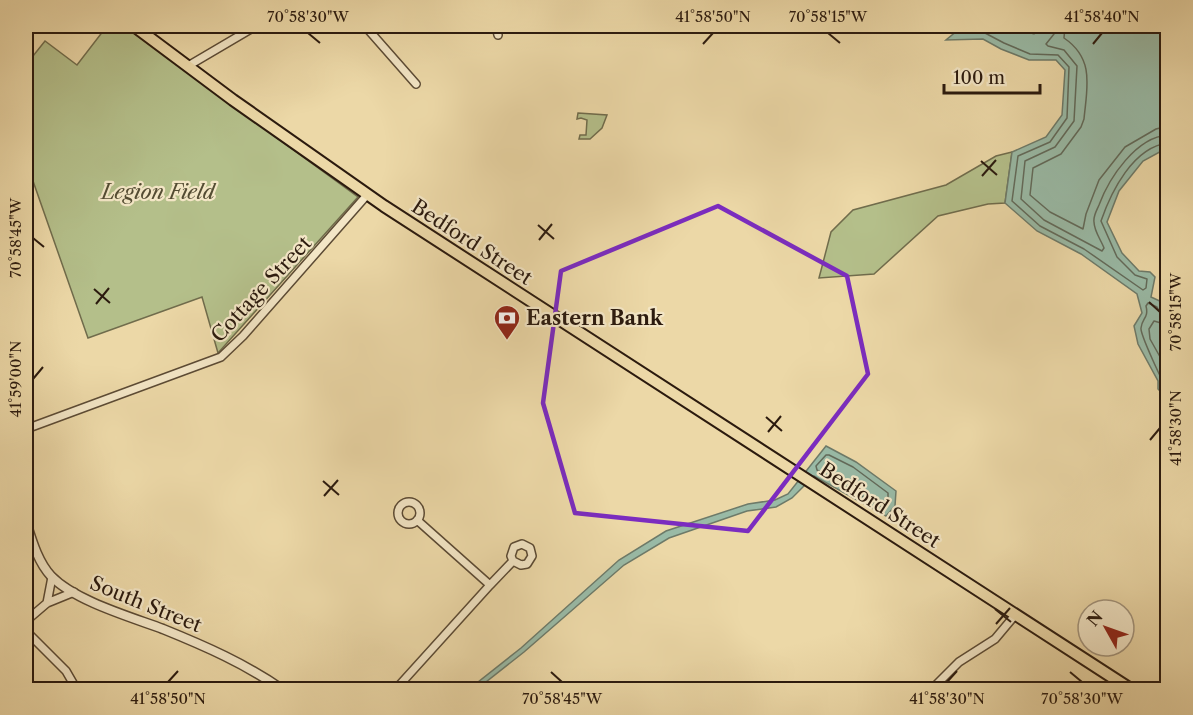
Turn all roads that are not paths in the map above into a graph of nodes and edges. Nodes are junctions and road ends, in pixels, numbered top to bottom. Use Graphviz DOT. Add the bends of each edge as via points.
graph roads {
  1 [pos="134,26"];
  2 [pos="256,26"];
  3 [pos="365,26"];
  4 [pos="496,26"];
  5 [pos="498,34"];
  6 [pos="188,66"];
  7 [pos="416,84"];
  8 [pos="367,195"];
  9 [pos="26,429"];
  10 [pos="417,520"];
  11 [pos="26,522"];
  12 [pos="513,561"];
  13 [pos="52,577"];
  14 [pos="490,585"];
  15 [pos="74,592"];
  16 [pos="47,603"];
  17 [pos="1016,614"];
  18 [pos="26,621"];
  19 [pos="26,631"];
  20 [pos="1114,685"];
  21 [pos="77,690"];
  22 [pos="283,690"];
  23 [pos="395,690"];
  24 [pos="931,690"];
  25 [pos="1132,690"];
  1 -- 6 [label="main road, Bedford Street"];
  2 -- 6 [label="street"];
  3 -- 7 [label="street"];
  4 -- 5 [label="street"];
  6 -- 8 [label="main road, Bedford Street"];
  8 -- 9 [label="street, Cottage Street" via="220,357"];
  8 -- 17 [label="main road, Bedford Street"];
  10 -- 14 [label="street"];
  11 -- 13 [label="street, South Street" via="40,559"];
  12 -- 14 [label="street"];
  13 -- 15 [label="street, South Street"];
  13 -- 16 [label="street"];
  14 -- 23 [label="street"];
  15 -- 16 [label="street"];
  15 -- 22 [label="street, South Street" via="221,654"];
  16 -- 18 [label="street"];
  17 -- 20 [label="main road, Bedford Street"];
  17 -- 24 [label="street" via="995,639 959,662"];
  19 -- 21 [label="street" via="66,671"];
  20 -- 25 [label="main road, Bedford Street"];
}
